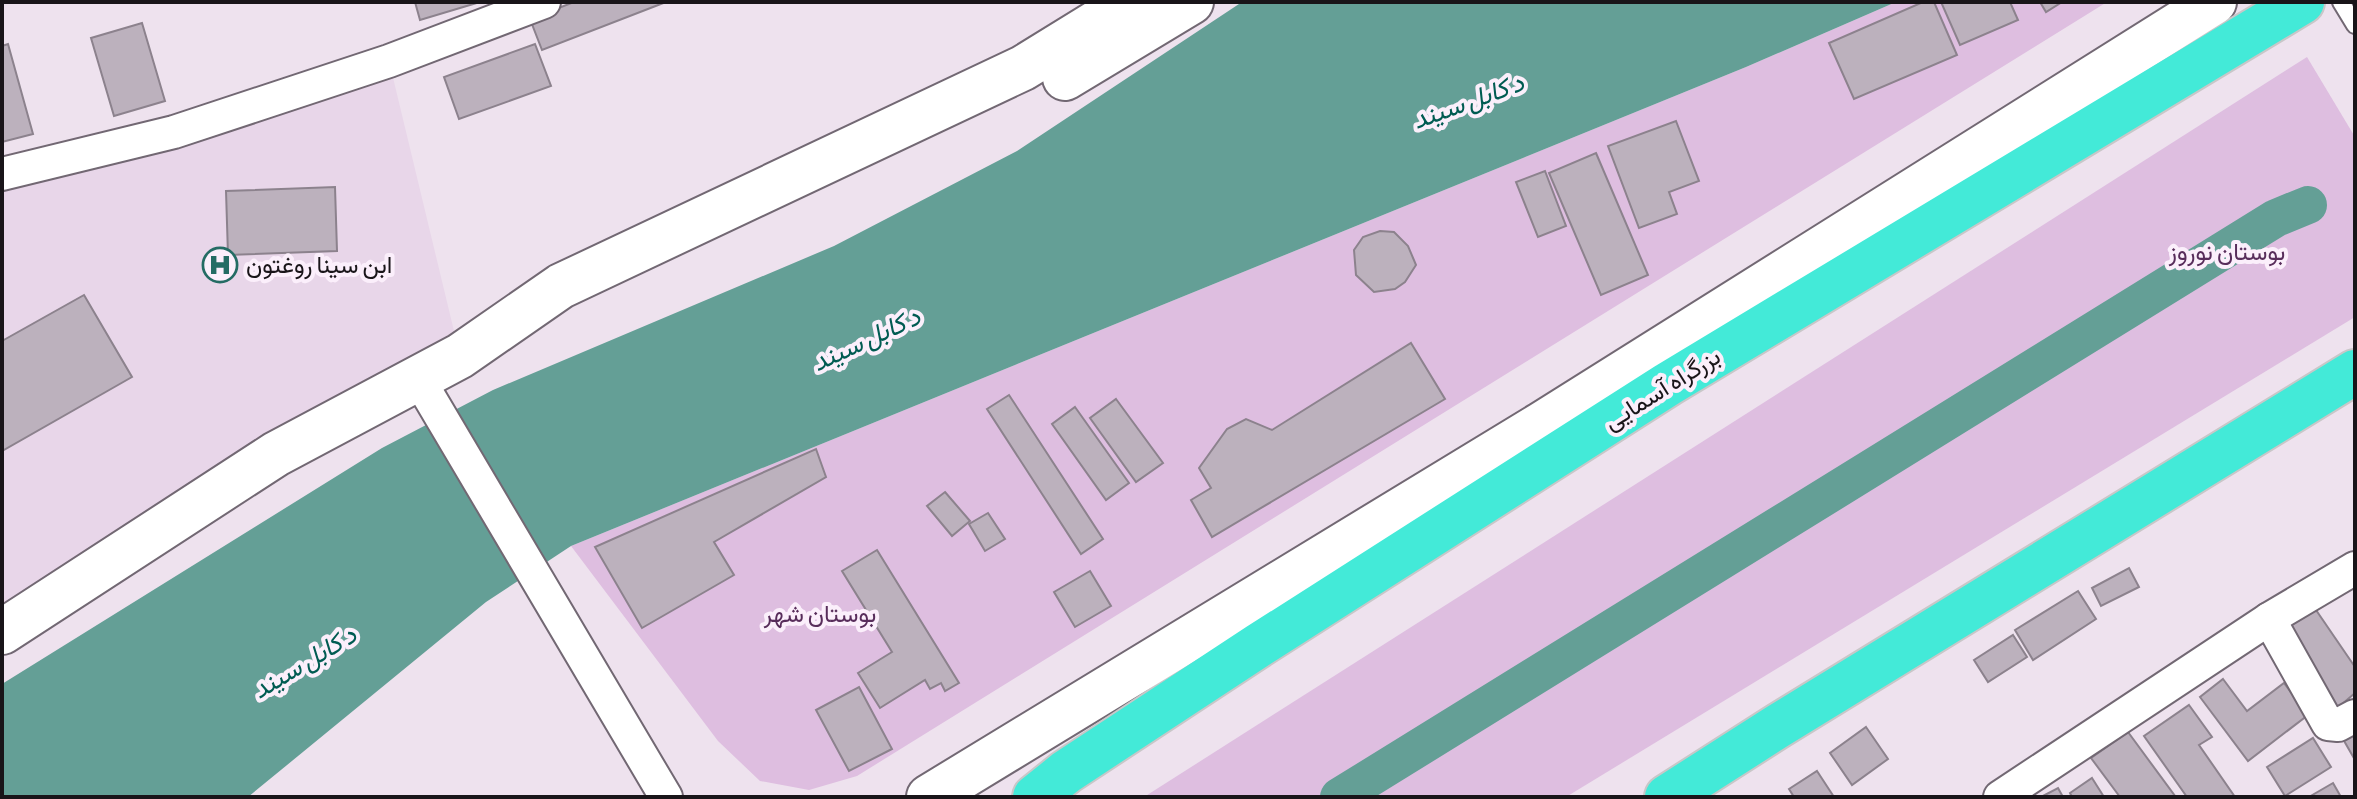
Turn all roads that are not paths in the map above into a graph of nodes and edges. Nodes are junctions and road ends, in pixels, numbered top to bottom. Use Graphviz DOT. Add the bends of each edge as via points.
graph roads {
  1 [pos="544,2"];
  2 [pos="1130,2"];
  3 [pos="1191,2"];
  4 [pos="2214,2"];
  5 [pos="2302,2"];
  6 [pos="2341,2"];
  7 [pos="2355,25"];
  8 [pos="2,174"];
  9 [pos="460,356"];
  10 [pos="2355,372"];
  11 [pos="426,392"];
  12 [pos="2355,568"];
  13 [pos="2269,619"];
  14 [pos="2,632"];
  15 [pos="2355,716"];
  16 [pos="666,797"];
  17 [pos="929,797"];
  18 [pos="1035,797"];
  19 [pos="1667,797"];
  20 [pos="2000,797"];
  1 -- 8 [label="street" via="389,61 174,132"];
  2 -- 9 [label="main road" via="1023,68 561,286"];
  3 -- 9 [label="main road" via="1037,94 573,313"];
  4 -- 17 [label="main road" via="1542,424"];
  5 -- 18 [label="highway, بزرگراه آسمایی" via="1668,384 1259,645"];
  6 -- 7 [label="lane"];
  9 -- 11 [label="main road"];
  10 -- 19 [label="highway"];
  11 -- 14 [label="main road" via="276,454"];
  11 -- 16 [label="street"];
  12 -- 13 [label="street"];
  13 -- 15 [label="street" via="2328,724"];
  13 -- 20 [label="street"];
}
